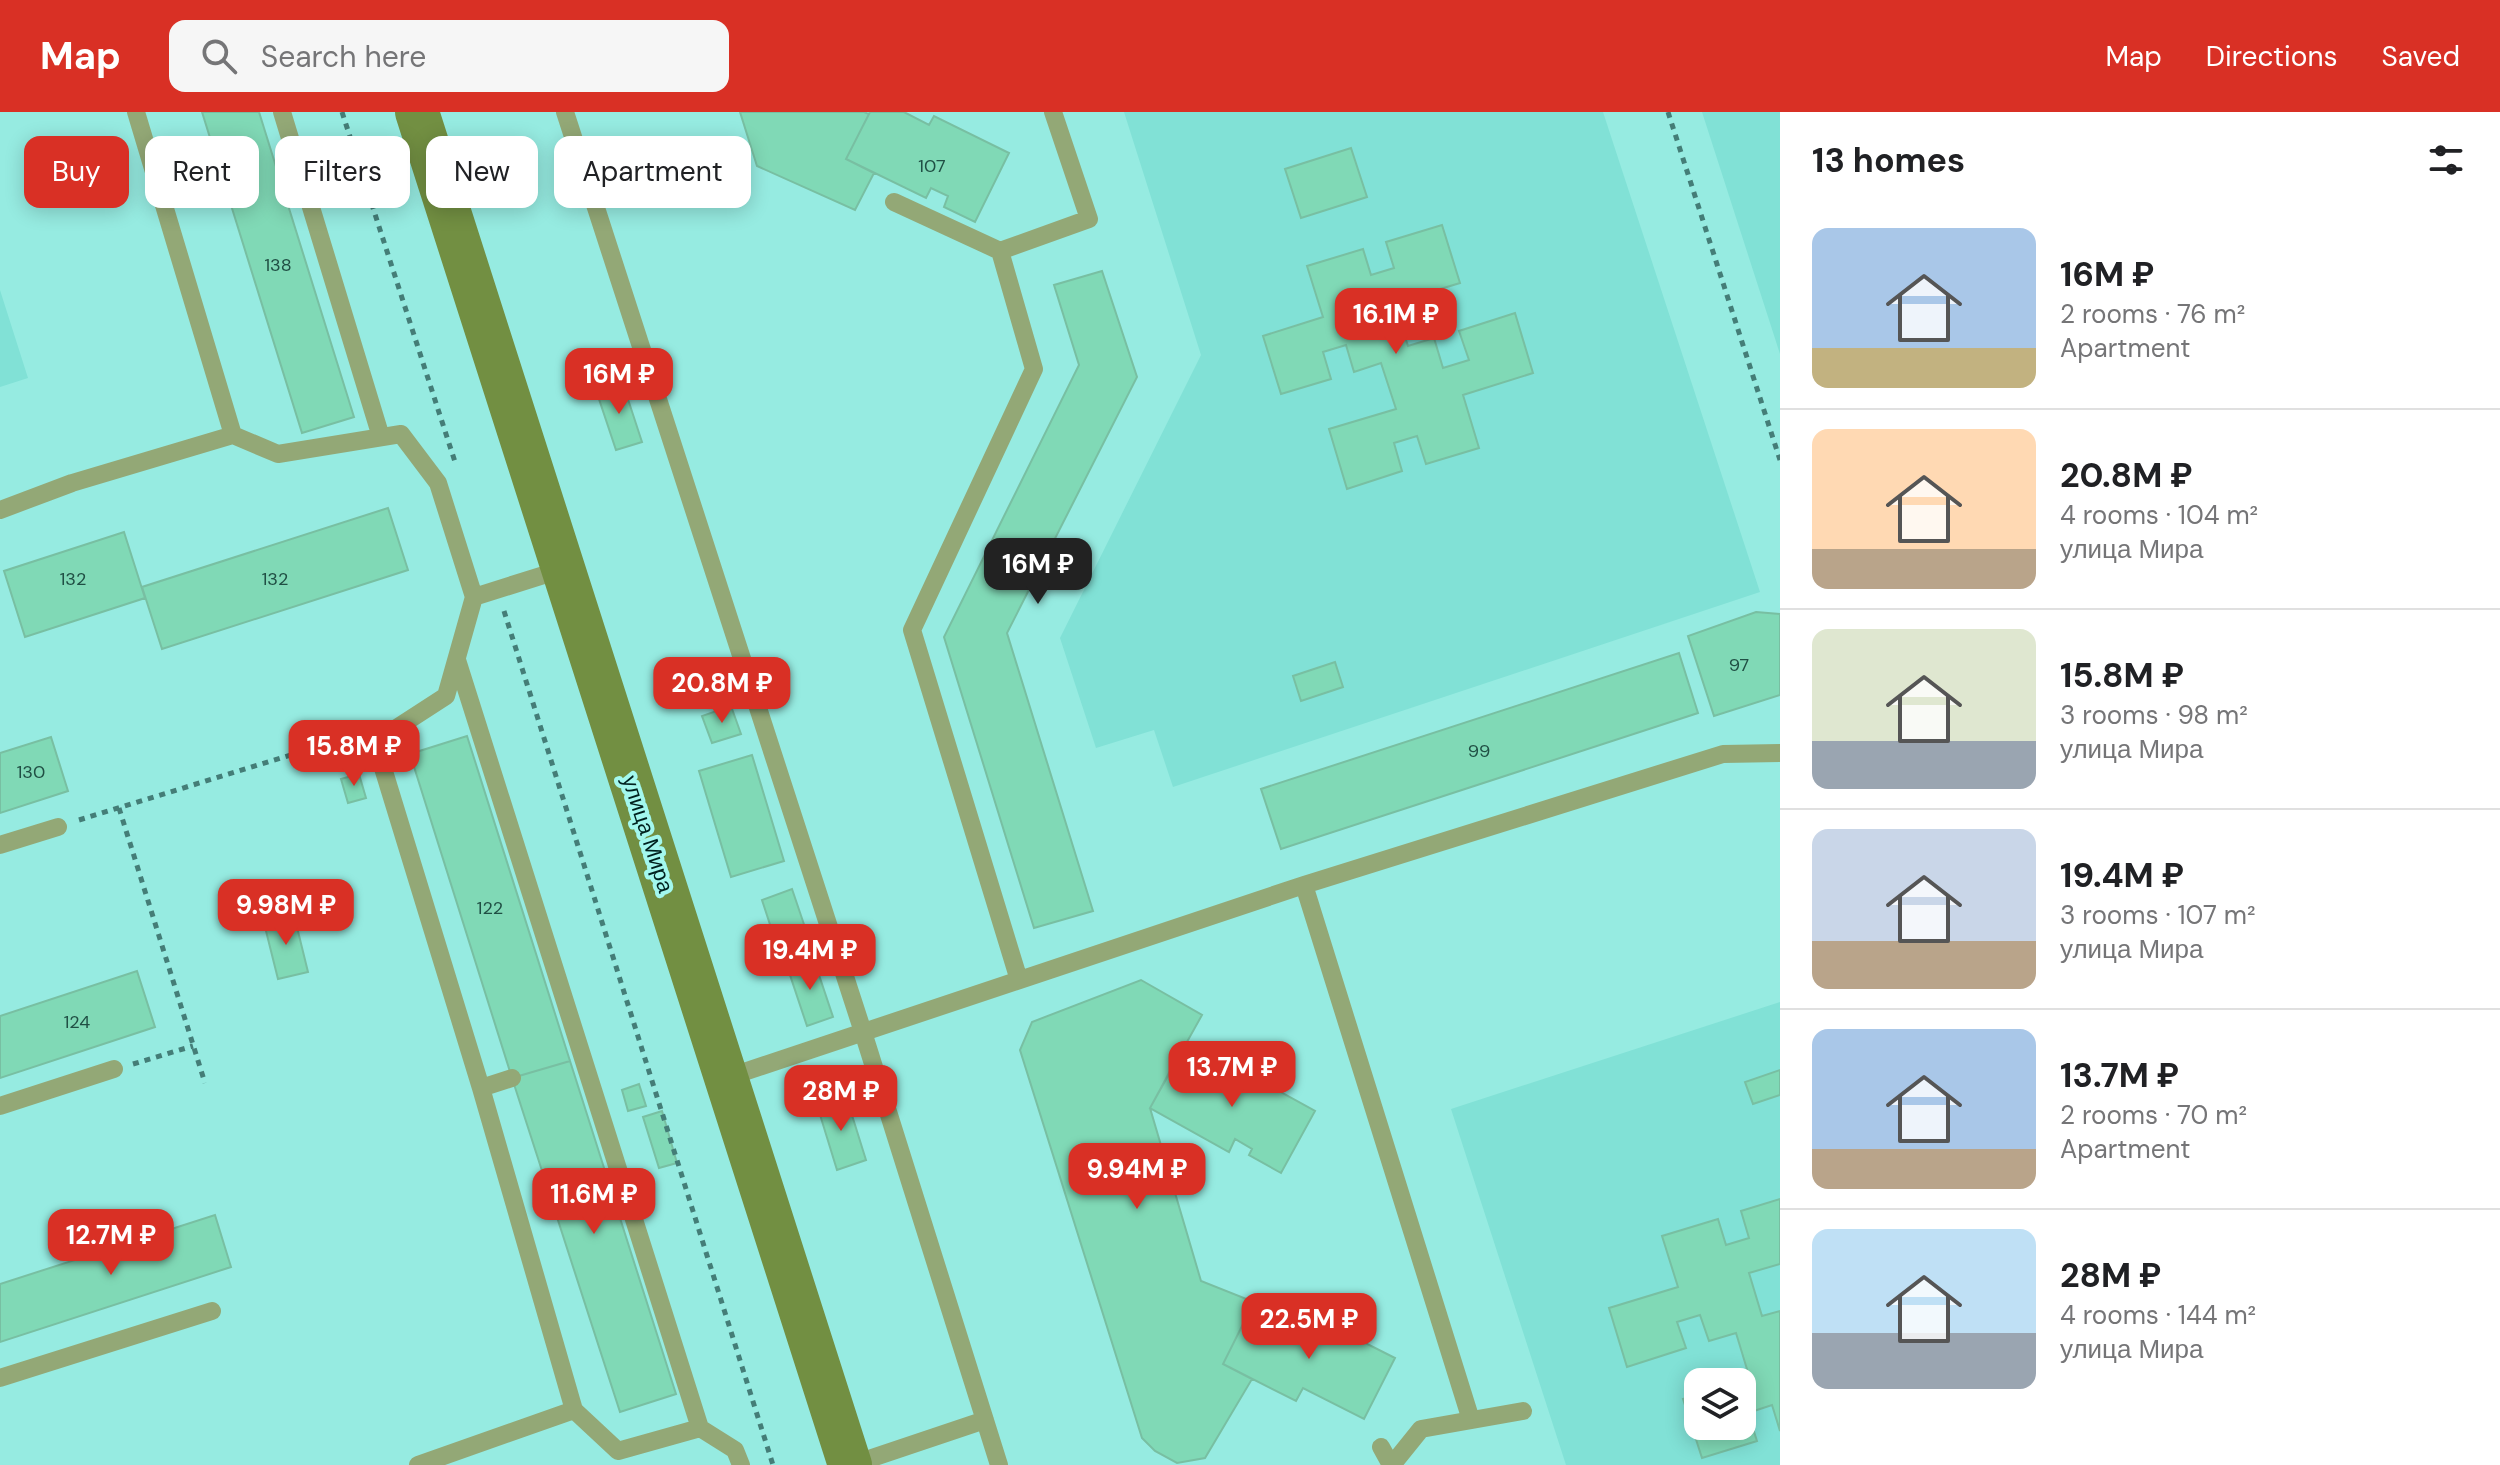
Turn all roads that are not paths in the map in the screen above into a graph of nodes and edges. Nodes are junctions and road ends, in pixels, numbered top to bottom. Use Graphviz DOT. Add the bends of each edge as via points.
graph roads {
  1 [pos="136,112"];
  2 [pos="282,112"];
  3 [pos="417,112"];
  4 [pos="565,112"];
  5 [pos="1053,112"];
  6 [pos="894,202"];
  7 [pos="1000,251"];
  8 [pos="233,435"];
  9 [pos="381,437"];
  10 [pos="0,510"];
  11 [pos="563,569"];
  12 [pos="474,597"];
  13 [pos="457,659"];
  14 [pos="1780,753"];
  15 [pos="58,827"];
  16 [pos="0,845"];
  17 [pos="1304,885"];
  18 [pos="1019,980"];
  19 [pos="863,1032"];
  20 [pos="114,1069"];
  21 [pos="512,1078"];
  22 [pos="726,1078"];
  23 [pos="481,1088"];
  24 [pos="0,1106"];
  25 [pos="212,1311"];
  26 [pos="0,1378"];
  27 [pos="574,1410"];
  28 [pos="1523,1411"];
  29 [pos="985,1420"];
  30 [pos="1471,1420"];
  31 [pos="700,1428"];
  32 [pos="1381,1447"];
  33 [pos="418,1465"];
  34 [pos="741,1465"];
  35 [pos="850,1465"];
  36 [pos="999,1465"];
  37 [pos="1392,1465"];
  1 -- 8 [label="lane"];
  2 -- 9 [label="lane"];
  3 -- 11 [label="main road, улица Мира"];
  4 -- 19 [label="lane"];
  5 -- 7 [label="lane" via="1089,219"];
  6 -- 7 [label="lane"];
  7 -- 18 [label="lane" via="1034,369 912,630"];
  8 -- 9 [label="lane" via="278,454"];
  8 -- 10 [label="lane"];
  9 -- 12 [label="lane" via="401,434 438,483"];
  11 -- 12 [label="lane"];
  11 -- 22 [label="main road, улица Мира"];
  12 -- 13 [label="lane"];
  13 -- 23 [label="lane" via="446,696 375,742"];
  13 -- 31 [label="lane" via="576,1059"];
  14 -- 17 [label="lane" via="1723,754"];
  15 -- 16 [label="lane"];
  17 -- 18 [label="lane"];
  17 -- 30 [label="lane"];
  18 -- 19 [label="lane"];
  19 -- 22 [label="lane"];
  19 -- 29 [label="lane"];
  20 -- 24 [label="lane"];
  21 -- 23 [label="lane"];
  22 -- 35 [label="main road, улица Мира"];
  23 -- 27 [label="lane"];
  25 -- 26 [label="lane"];
  27 -- 31 [label="lane" via="618,1451"];
  27 -- 33 [label="lane"];
  28 -- 30 [label="lane"];
  29 -- 35 [label="lane"];
  29 -- 36 [label="lane"];
  30 -- 37 [label="lane" via="1421,1429"];
  31 -- 34 [label="lane" via="735,1450"];
  32 -- 37 [label="lane"];
}
